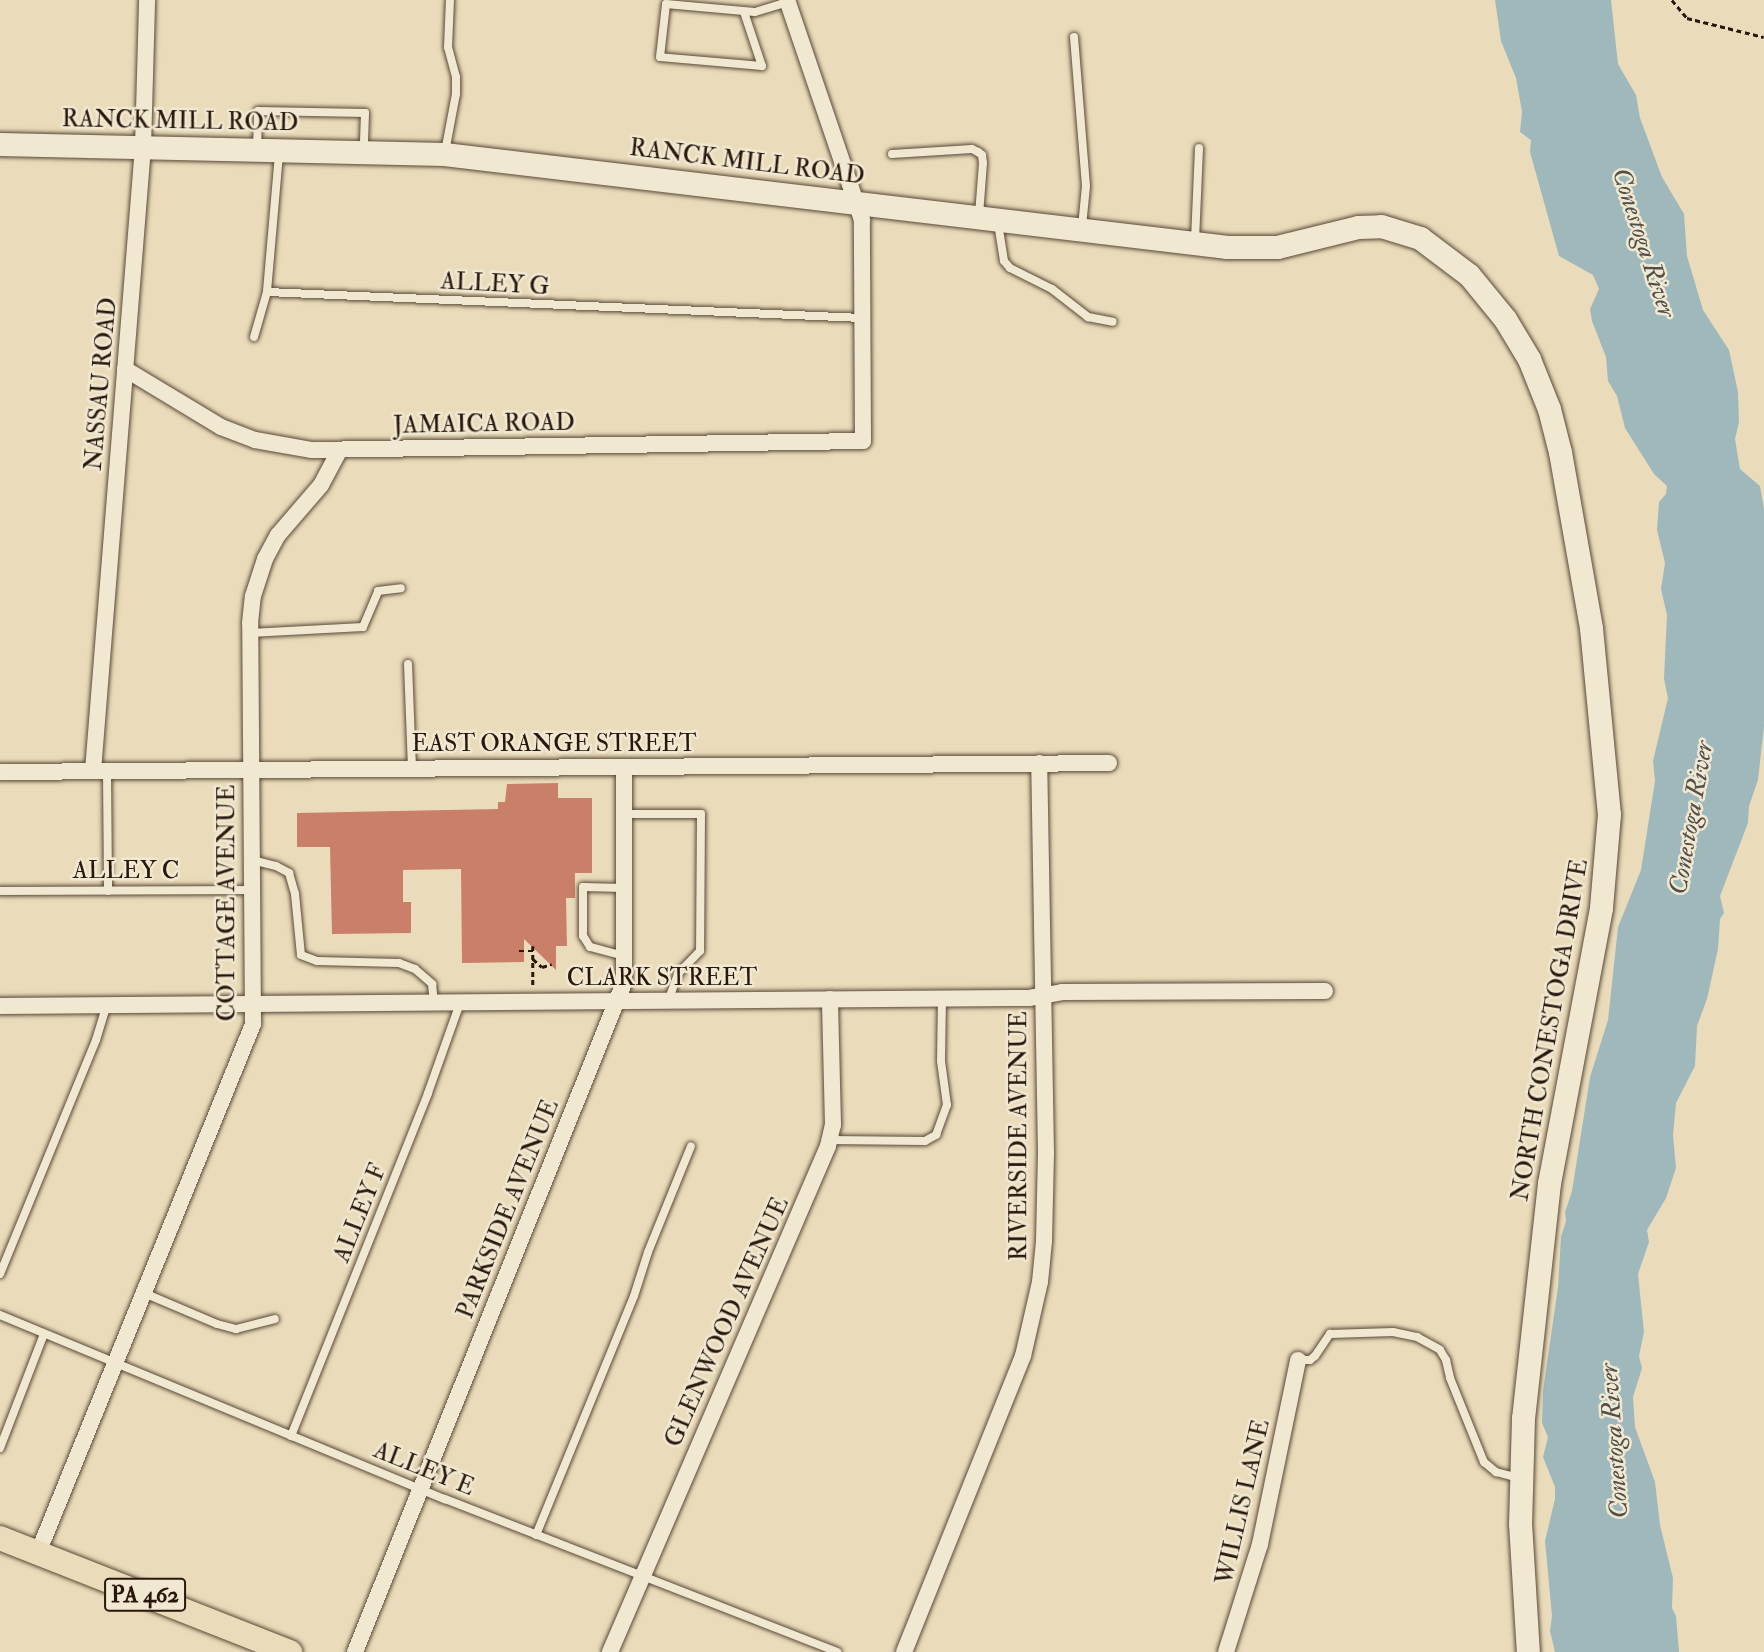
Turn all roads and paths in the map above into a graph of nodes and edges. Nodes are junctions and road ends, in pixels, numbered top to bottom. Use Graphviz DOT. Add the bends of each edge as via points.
graph roads {
  1 [pos="147,0"];
  2 [pos="450,0"];
  3 [pos="1672,0"];
  4 [pos="787,1"];
  5 [pos="744,12"];
  6 [pos="1074,37"];
  7 [pos="1764,37"];
  8 [pos="0,144"];
  9 [pos="143,147"];
  10 [pos="1199,148"];
  11 [pos="268,150"];
  12 [pos="364,152"];
  13 [pos="444,153"];
  14 [pos="892,154"];
  15 [pos="858,203"];
  16 [pos="989,219"];
  17 [pos="1082,230"];
  18 [pos="1194,243"];
  19 [pos="1469,275"];
  20 [pos="267,292"];
  21 [pos="863,318"];
  22 [pos="1113,323"];
  23 [pos="254,337"];
  24 [pos="125,369"];
  25 [pos="341,450"];
  26 [pos="401,589"];
  27 [pos="250,633"];
  28 [pos="408,664"];
  29 [pos="1039,763"];
  30 [pos="1109,763"];
  31 [pos="624,766"];
  32 [pos="412,767"];
  33 [pos="251,770"];
  34 [pos="100,771"];
  35 [pos="0,772"];
  36 [pos="624,814"];
  37 [pos="252,860"];
  38 [pos="624,888"];
  39 [pos="252,890"];
  40 [pos="0,891"];
  41 [pos="108,891"];
  42 [pos="519,951"];
  43 [pos="624,956"];
  44 [pos="533,959"];
  45 [pos="552,964"];
  46 [pos="533,978"];
  47 [pos="1325,991"];
  48 [pos="1043,996"];
  49 [pos="831,999"];
  50 [pos="942,999"];
  51 [pos="617,1001"];
  52 [pos="668,1001"];
  53 [pos="434,1003"];
  54 [pos="460,1003"];
  55 [pos="254,1004"];
  56 [pos="0,1006"];
  57 [pos="107,1006"];
  58 [pos="830,1140"];
  59 [pos="691,1146"];
  60 [pos="0,1274"];
  61 [pos="144,1293"];
  62 [pos="0,1315"];
  63 [pos="275,1319"];
  64 [pos="44,1334"];
  65 [pos="1298,1360"];
  66 [pos="115,1363"];
  67 [pos="291,1436"];
  68 [pos="0,1448"];
  69 [pos="1520,1479"];
  70 [pos="421,1488"];
  71 [pos="536,1535"];
  72 [pos="0,1538"];
  73 [pos="38,1553"];
  74 [pos="641,1576"];
  75 [pos="290,1652"];
  76 [pos="355,1652"];
  77 [pos="610,1652"];
  78 [pos="837,1652"];
  79 [pos="904,1652"];
  80 [pos="1226,1652"];
  81 [pos="1528,1652"];
  1 -- 9 [label="street, NASSAU ROAD"];
  2 -- 13 [label="lane" via="447,47 456,94"];
  3 -- 7 [label="path" via="1687,18"];
  4 -- 5 [label="lane"];
  4 -- 15 [label="street"];
  5 -- 5 [label="lane" via="666,4 660,57 762,66"];
  6 -- 17 [label="lane" via="1086,186"];
  8 -- 9 [label="street, RANCK MILL ROAD"];
  9 -- 11 [label="street, RANCK MILL ROAD"];
  9 -- 24 [label="street, NASSAU ROAD"];
  10 -- 18 [label="lane"];
  11 -- 12 [label="street, RANCK MILL ROAD"];
  11 -- 12 [label="lane" via="258,111 365,113"];
  11 -- 20 [label="lane"];
  12 -- 13 [label="street, RANCK MILL ROAD"];
  13 -- 15 [label="street, RANCK MILL ROAD"];
  14 -- 16 [label="lane" via="978,152"];
  15 -- 16 [label="street, RANCK MILL ROAD"];
  15 -- 21 [label="street"];
  16 -- 17 [label="street, RANCK MILL ROAD"];
  16 -- 22 [label="lane" via="1010,268 1052,289 1088,317"];
  17 -- 18 [label="street, RANCK MILL ROAD"];
  18 -- 19 [label="street, RANCK MILL ROAD" via="1277,247 1358,227 1381,226 1420,238"];
  19 -- 69 [label="street, NORTH CONESTOGA DRIVE" via="1505,319 1529,359 1549,409 1591,628 1609,814 1601,908 1549,1183"];
  20 -- 21 [label="lane, ALLEY G"];
  20 -- 23 [label="lane"];
  21 -- 25 [label="street, JAMAICA ROAD" via="863,441"];
  24 -- 25 [label="street, JAMAICA ROAD" via="221,427 282,446"];
  24 -- 34 [label="street, NASSAU ROAD"];
  25 -- 27 [label="street, COTTAGE AVENUE" via="321,485 287,523 265,559 253,596"];
  26 -- 27 [label="lane" via="378,591 363,627"];
  27 -- 33 [label="street, COTTAGE AVENUE"];
  28 -- 32 [label="lane"];
  29 -- 30 [label="street, EAST ORANGE STREET"];
  29 -- 31 [label="street, EAST ORANGE STREET"];
  29 -- 48 [label="street, RIVERSIDE AVENUE"];
  31 -- 32 [label="street, EAST ORANGE STREET"];
  31 -- 36 [label="street, PARKSIDE AVENUE"];
  32 -- 33 [label="street, EAST ORANGE STREET"];
  33 -- 34 [label="street, EAST ORANGE STREET"];
  33 -- 37 [label="street, COTTAGE AVENUE"];
  34 -- 35 [label="street, EAST ORANGE STREET"];
  34 -- 41 [label="lane"];
  36 -- 38 [label="street, PARKSIDE AVENUE"];
  36 -- 52 [label="lane" via="701,814 701,951 678,974"];
  37 -- 39 [label="street, COTTAGE AVENUE"];
  37 -- 53 [label="lane" via="289,873 300,955 317,961 400,963 432,984"];
  38 -- 43 [label="street, PARKSIDE AVENUE"];
  38 -- 43 [label="lane" via="583,887 583,936 590,947"];
  39 -- 41 [label="lane, ALLEY C"];
  39 -- 55 [label="street, COTTAGE AVENUE"];
  40 -- 41 [label="lane, ALLEY C"];
  42 -- 44 [label="path" via="533,949"];
  43 -- 51 [label="street, PARKSIDE AVENUE" via="624,983"];
  44 -- 45 [label="path" via="542,967"];
  44 -- 46 [label="path"];
  47 -- 48 [label="street, CLARK STREET" via="1062,992"];
  48 -- 50 [label="street, CLARK STREET"];
  48 -- 79 [label="street, RIVERSIDE AVENUE" via="1044,1241 1033,1321"];
  49 -- 50 [label="street, CLARK STREET"];
  49 -- 52 [label="street, CLARK STREET"];
  49 -- 58 [label="street, GLENWOOD AVENUE"];
  50 -- 58 [label="lane" via="947,1105 936,1135 925,1141"];
  51 -- 52 [label="street, CLARK STREET"];
  51 -- 54 [label="street, CLARK STREET"];
  51 -- 70 [label="street, PARKSIDE AVENUE"];
  53 -- 54 [label="street, CLARK STREET"];
  53 -- 55 [label="street, CLARK STREET"];
  54 -- 67 [label="lane, ALLEY F"];
  55 -- 57 [label="street, CLARK STREET"];
  55 -- 61 [label="street, COTTAGE AVENUE" via="253,1024"];
  56 -- 57 [label="street, CLARK STREET"];
  57 -- 60 [label="lane"];
  58 -- 74 [label="street, GLENWOOD AVENUE"];
  59 -- 71 [label="lane"];
  61 -- 63 [label="lane" via="236,1329"];
  61 -- 66 [label="street, COTTAGE AVENUE"];
  62 -- 64 [label="lane, ALLEY E"];
  64 -- 66 [label="lane, ALLEY E"];
  64 -- 68 [label="lane"];
  65 -- 69 [label="lane" via="1315,1356 1330,1334 1393,1332 1417,1337 1440,1350 1446,1360 1484,1462 1496,1472"];
  65 -- 80 [label="street, WILLIS LANE" via="1260,1544"];
  66 -- 67 [label="lane, ALLEY E"];
  66 -- 73 [label="street, COTTAGE AVENUE"];
  67 -- 70 [label="lane, ALLEY E"];
  69 -- 81 [label="street, NORTH CONESTOGA DRIVE"];
  70 -- 71 [label="lane, ALLEY E"];
  70 -- 76 [label="street, PARKSIDE AVENUE"];
  71 -- 74 [label="lane, ALLEY E"];
  72 -- 73 [label="main road, PA 462"];
  73 -- 75 [label="main road, PA 462"];
  74 -- 77 [label="street, GLENWOOD AVENUE"];
  74 -- 78 [label="lane, ALLEY E"];
}
